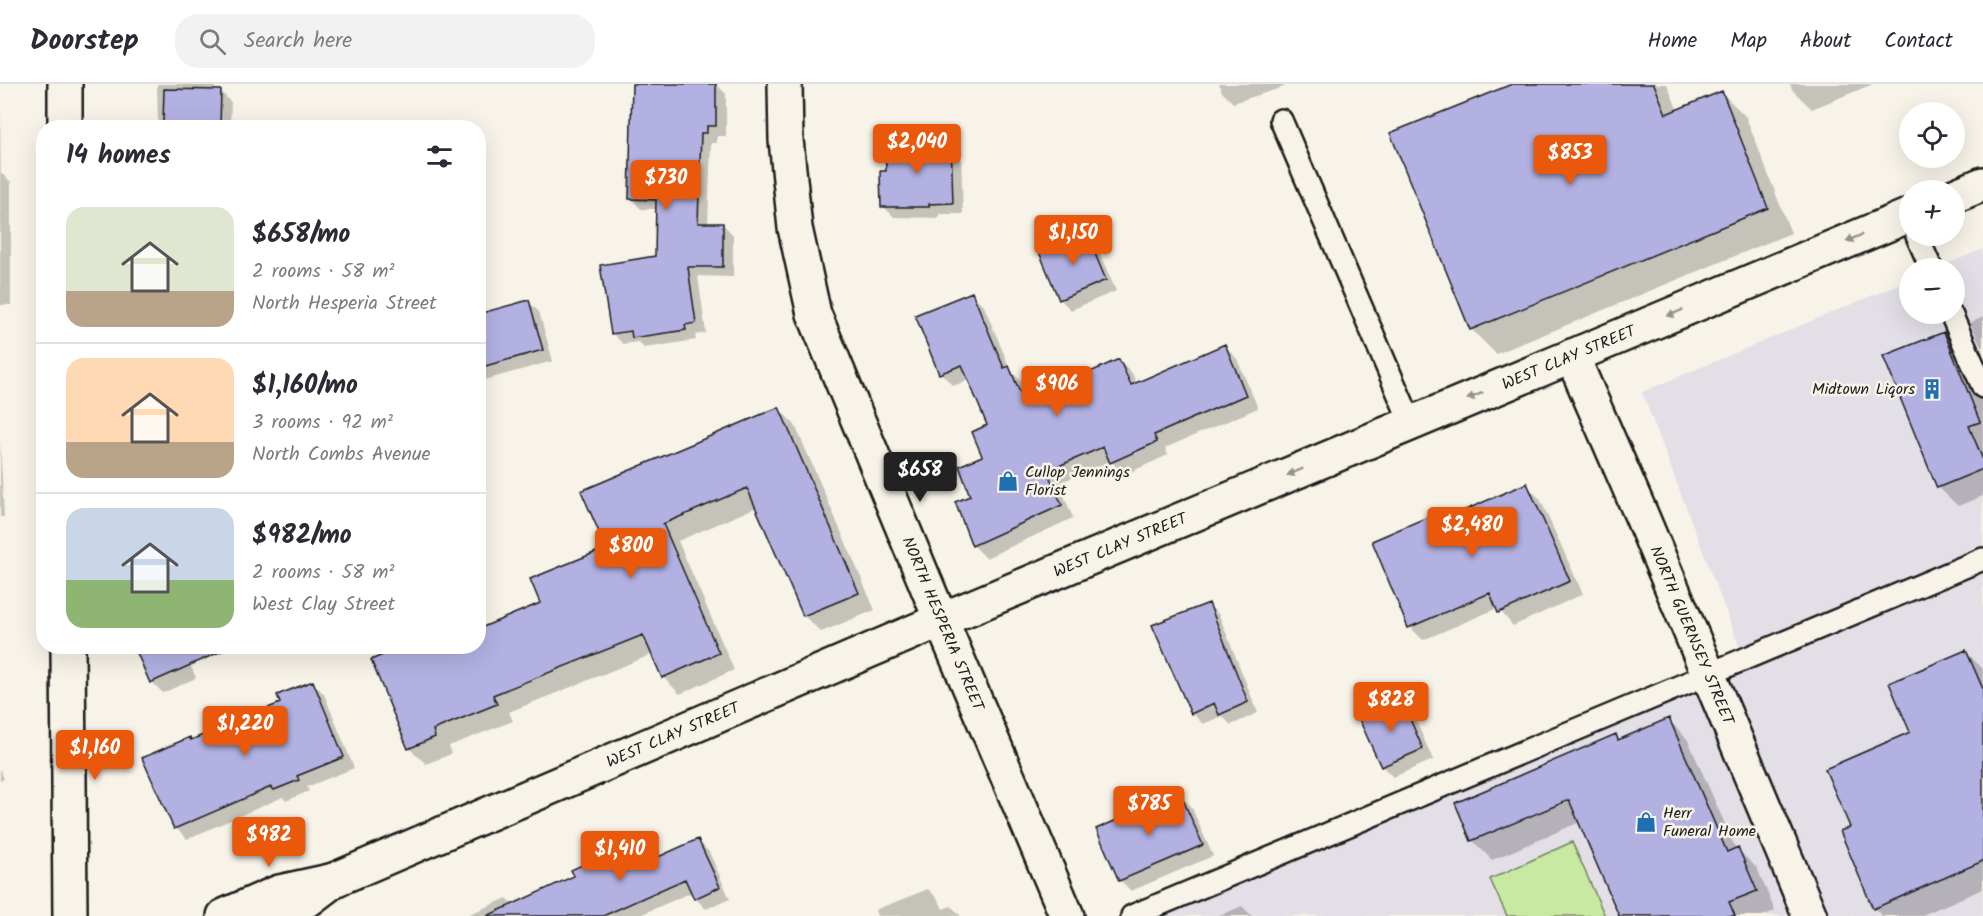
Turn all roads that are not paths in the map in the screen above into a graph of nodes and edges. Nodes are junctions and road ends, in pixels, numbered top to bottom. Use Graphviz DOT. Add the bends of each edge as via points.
graph roads {
  1 [pos="65,84"];
  2 [pos="785,84"];
  3 [pos="65,120"];
  4 [pos="1281,120"];
  5 [pos="1983,184"];
  6 [pos="1965,191"];
  7 [pos="1899,226"];
  8 [pos="1955,324"];
  9 [pos="1572,356"];
  10 [pos="1983,387"];
  11 [pos="1411,423"];
  12 [pos="1983,559"];
  13 [pos="941,620"];
  14 [pos="68,654"];
  15 [pos="1708,674"];
  16 [pos="334,880"];
  17 [pos="70,916"];
  18 [pos="224,916"];
  19 [pos="275,916"];
  20 [pos="1068,916"];
  21 [pos="1132,916"];
  22 [pos="1810,916"];
  1 -- 3 [label="street"];
  2 -- 13 [label="street, NORTH HESPERIA STREET" via="795,228 814,314"];
  4 -- 11 [label="lane"];
  5 -- 6 [label="street"];
  7 -- 9 [label="street, WEST CLAY STREET, one-way"];
  8 -- 10 [label="lane"];
  9 -- 11 [label="street, WEST CLAY STREET, one-way"];
  9 -- 15 [label="street, NORTH GUERNSEY STREET"];
  11 -- 13 [label="street, WEST CLAY STREET, one-way"];
  12 -- 15 [label="lane"];
  13 -- 16 [label="street, WEST CLAY STREET"];
  13 -- 20 [label="street, NORTH HESPERIA STREET"];
  14 -- 17 [label="street"];
  15 -- 21 [label="lane"];
  15 -- 22 [label="street, NORTH GUERNSEY STREET"];
  16 -- 18 [label="street, WEST CLAY STREET" via="279,892"];
  16 -- 19 [label="street, WEST CLAY STREET" via="309,899"];
}
